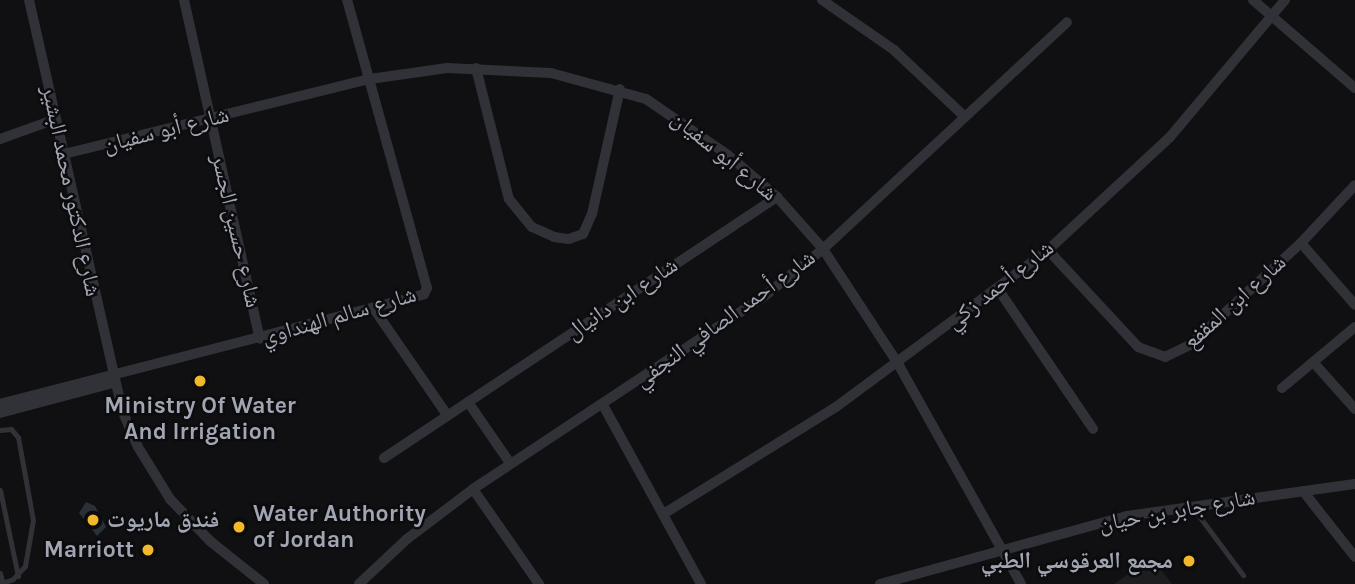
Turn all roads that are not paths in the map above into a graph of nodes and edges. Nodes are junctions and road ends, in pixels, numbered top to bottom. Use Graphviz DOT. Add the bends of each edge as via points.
graph roads {
  1 [pos="29,0"];
  2 [pos="184,0"];
  3 [pos="347,0"];
  4 [pos="821,0"];
  5 [pos="847,0"];
  6 [pos="1253,0"];
  7 [pos="1285,0"];
  8 [pos="838,9"];
  9 [pos="1273,18"];
  10 [pos="1067,22"];
  11 [pos="476,68"];
  12 [pos="370,79"];
  13 [pos="1355,88"];
  14 [pos="620,89"];
  15 [pos="964,116"];
  16 [pos="56,119"];
  17 [pos="210,120"];
  18 [pos="0,139"];
  19 [pos="64,154"];
  20 [pos="1355,185"];
  21 [pos="776,197"];
  22 [pos="1301,243"];
  23 [pos="823,249"];
  24 [pos="1048,250"];
  25 [pos="998,289"];
  26 [pos="1355,305"];
  27 [pos="374,309"];
  28 [pos="1355,327"];
  29 [pos="260,339"];
  30 [pos="897,362"];
  31 [pos="1314,363"];
  32 [pos="112,378"];
  33 [pos="1282,388"];
  34 [pos="468,402"];
  35 [pos="0,404"];
  36 [pos="603,405"];
  37 [pos="1355,409"];
  38 [pos="0,413"];
  39 [pos="447,415"];
  40 [pos="1093,429"];
  41 [pos="0,430"];
  42 [pos="384,458"];
  43 [pos="510,463"];
  44 [pos="1355,484"];
  45 [pos="473,489"];
  46 [pos="0,490"];
  47 [pos="1303,491"];
  48 [pos="1191,506"];
  49 [pos="666,513"];
  50 [pos="1002,550"];
  51 [pos="1355,557"];
  52 [pos="0,573"];
  53 [pos="1243,575"];
  54 [pos="18,576"];
  55 [pos="2,583"];
  56 [pos="264,584"];
  57 [pos="359,584"];
  58 [pos="539,584"];
  59 [pos="701,584"];
  60 [pos="880,584"];
  61 [pos="1021,584"];
  1 -- 16 [label="street, شارع الدكتور محمد البشير"];
  2 -- 17 [label="street, شارع حسين الجسر"];
  3 -- 12 [label="street, شارع سالم الهنداوي"];
  4 -- 8 [label="street"];
  5 -- 8 [label="street"];
  6 -- 9 [label="street"];
  7 -- 9 [label="street, شارع أحمد زكي"];
  8 -- 15 [label="street" via="894,50"];
  9 -- 13 [label="street"];
  9 -- 24 [label="street, شارع أحمد زكي" via="1170,136"];
  10 -- 15 [label="street, شارع أحمد الصافي النجفي"];
  11 -- 12 [label="street, شارع أبو سفيان"];
  11 -- 14 [label="street, شارع أبو سفيان" via="551,74"];
  11 -- 14 [label="street" via="509,199 524,221 554,237 569,239 583,234 592,214"];
  12 -- 17 [label="street, شارع أبو سفيان"];
  12 -- 27 [label="street, شارع سالم الهنداوي" via="427,288 422,295"];
  14 -- 21 [label="street, شارع أبو سفيان" via="668,110 695,128"];
  15 -- 23 [label="street, شارع أحمد الصافي النجفي"];
  16 -- 18 [label="street"];
  16 -- 19 [label="street, شارع الدكتور محمد البشير"];
  17 -- 19 [label="street, شارع أبو سفيان"];
  17 -- 29 [label="street, شارع حسين الجسر"];
  19 -- 32 [label="street, شارع الدكتور محمد البشير"];
  20 -- 22 [label="street, شارع ابن المقفع"];
  21 -- 23 [label="street, شارع أبو سفيان"];
  21 -- 34 [label="street, شارع ابن دانيال"];
  22 -- 24 [label="street, شارع ابن المقفع" via="1190,345 1165,357 1138,347"];
  22 -- 26 [label="street"];
  23 -- 30 [label="street, شارع أبو سفيان"];
  23 -- 36 [label="street, شارع أحمد الصافي النجفي" via="702,341"];
  24 -- 25 [label="street, شارع أحمد زكي"];
  25 -- 30 [label="street, شارع أحمد زكي"];
  25 -- 40 [label="street"];
  27 -- 29 [label="street, شارع سالم الهنداوي"];
  27 -- 39 [label="street"];
  28 -- 31 [label="street"];
  29 -- 32 [label="street, شارع سالم الهنداوي"];
  30 -- 49 [label="street, شارع أحمد زكي" via="778,447"];
  30 -- 50 [label="street, شارع أبو سفيان"];
  31 -- 33 [label="street"];
  31 -- 37 [label="street"];
  32 -- 35 [label="street, شارع سالم الهنداوي"];
  32 -- 38 [label="street, شارع سالم الهنداوي"];
  32 -- 56 [label="street" via="138,447 170,499 210,541"];
  34 -- 39 [label="street, شارع ابن دانيال"];
  34 -- 43 [label="street"];
  36 -- 43 [label="street, شارع أحمد الصافي النجفي"];
  36 -- 49 [label="street"];
  39 -- 42 [label="street, شارع ابن دانيال"];
  41 -- 54 [label="lane" via="16,434 32,505 32,534"];
  43 -- 45 [label="street, شارع أحمد الصافي النجفي"];
  44 -- 47 [label="street, شارع جابر بن حيان"];
  45 -- 57 [label="street, شارع أحمد الصافي النجفي" via="407,539"];
  45 -- 58 [label="street"];
  46 -- 54 [label="lane"];
  47 -- 48 [label="street, شارع جابر بن حيان"];
  47 -- 51 [label="street"];
  48 -- 50 [label="street, شارع جابر بن حيان" via="1127,516"];
  48 -- 53 [label="lane"];
  49 -- 59 [label="street"];
  50 -- 60 [label="street, شارع جابر بن حيان"];
  50 -- 61 [label="street, شارع أبو سفيان"];
  52 -- 55 [label="lane"];
  54 -- 55 [label="lane"];
}
